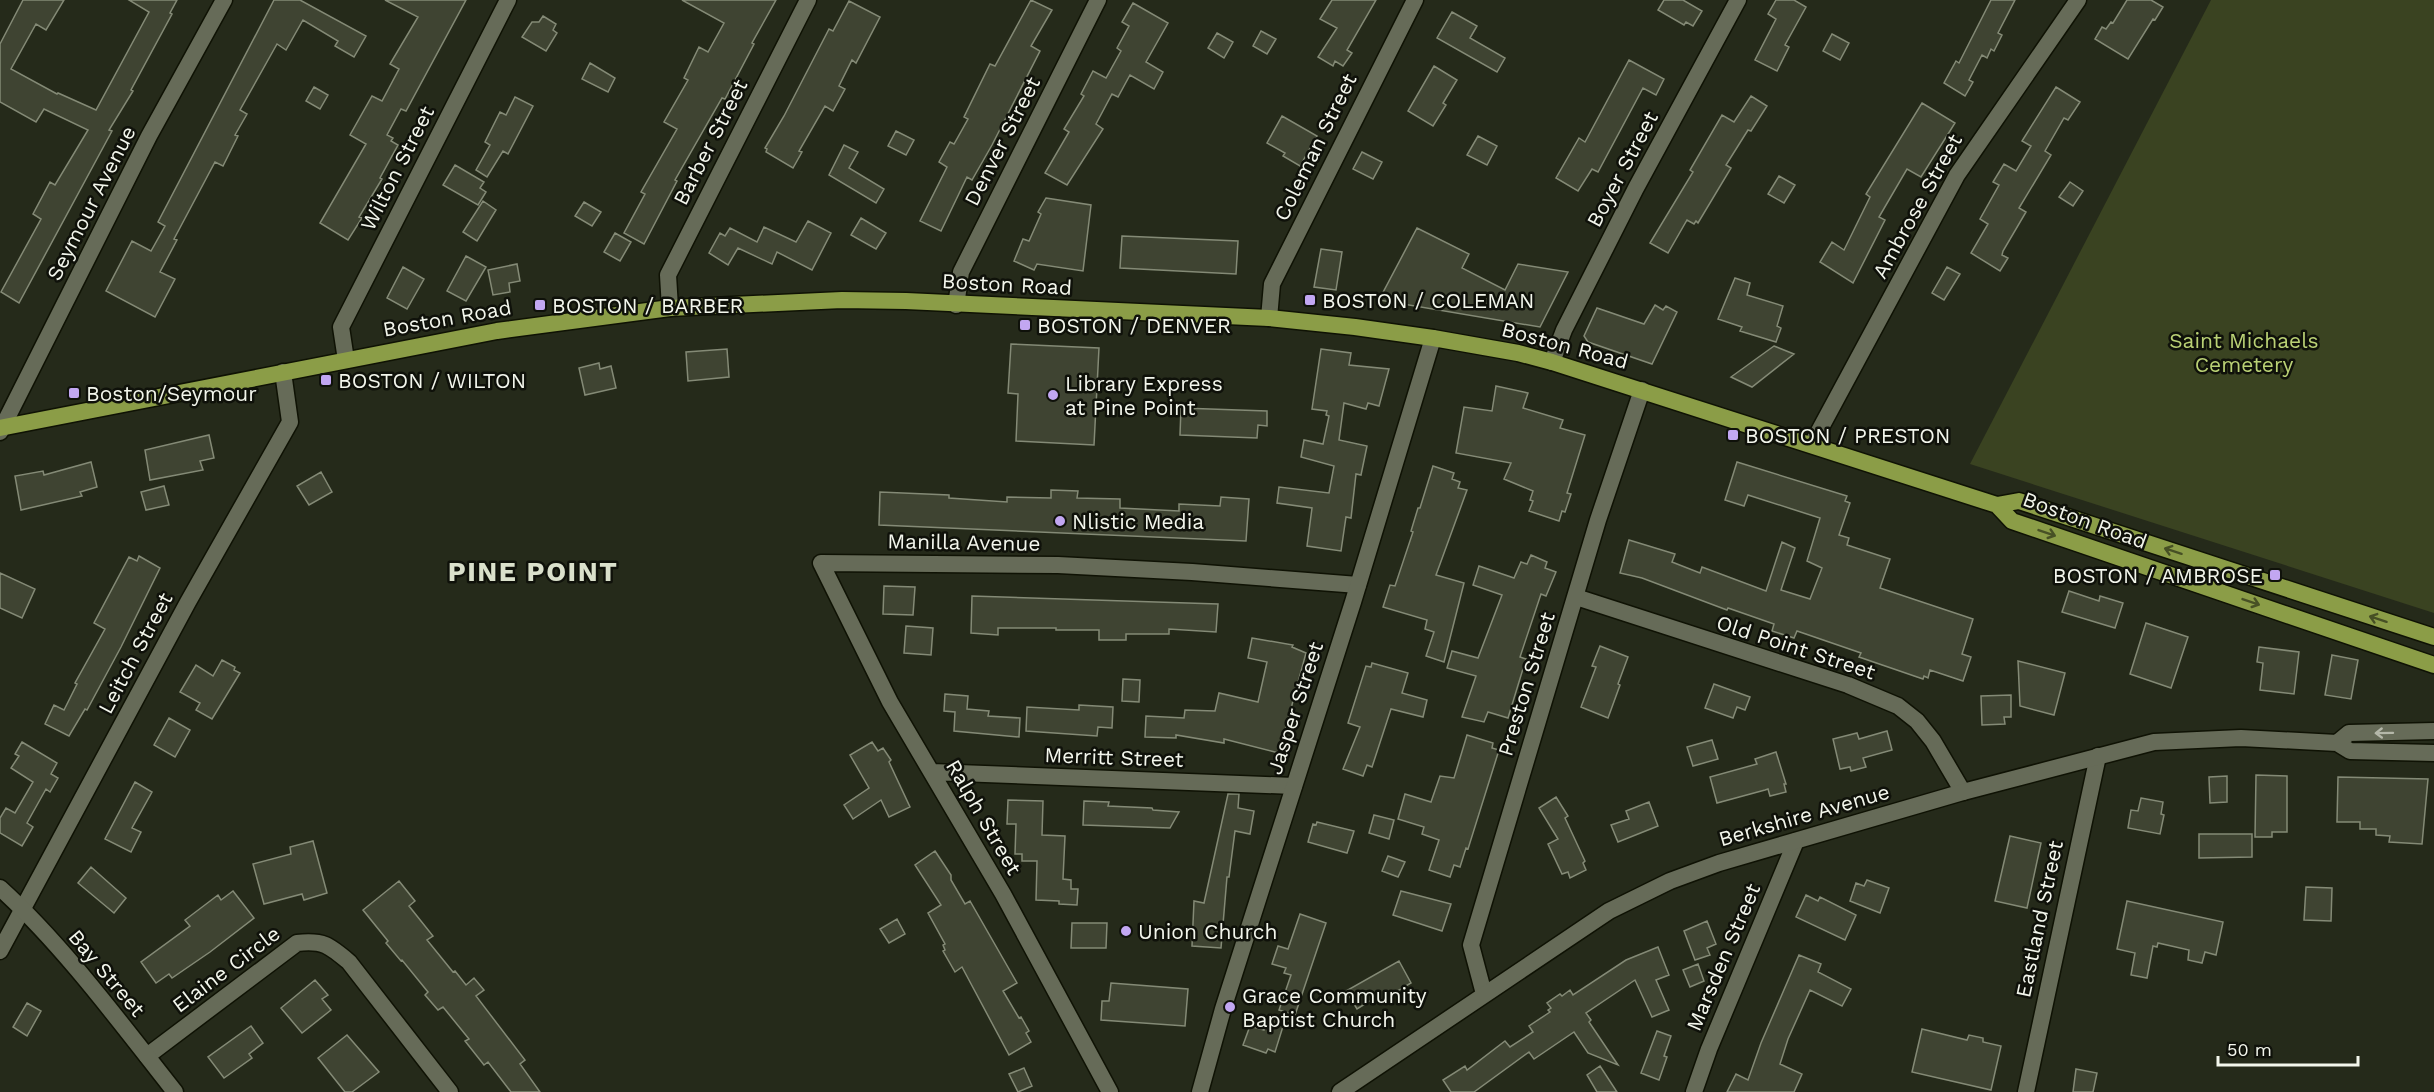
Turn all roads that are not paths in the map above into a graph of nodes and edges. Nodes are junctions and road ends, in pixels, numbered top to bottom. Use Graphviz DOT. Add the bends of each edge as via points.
graph roads {
  1 [pos="224,0"];
  2 [pos="508,0"];
  3 [pos="808,0"];
  4 [pos="1098,0"];
  5 [pos="1415,0"];
  6 [pos="1738,0"];
  7 [pos="2078,0"];
  8 [pos="956,305"];
  9 [pos="670,308"];
  10 [pos="1269,318"];
  11 [pos="1433,338"];
  12 [pos="346,360"];
  13 [pos="1552,362"];
  14 [pos="283,372"];
  15 [pos="1642,390"];
  16 [pos="1,429"];
  17 [pos="1812,444"];
  18 [pos="1997,505"];
  19 [pos="821,563"];
  20 [pos="1358,585"];
  21 [pos="1576,597"];
  22 [pos="2434,637"];
  23 [pos="2434,665"];
  24 [pos="2434,731"];
  25 [pos="2337,742"];
  26 [pos="2434,753"];
  27 [pos="2098,756"];
  28 [pos="932,772"];
  29 [pos="1294,786"];
  30 [pos="1963,792"];
  31 [pos="1796,841"];
  32 [pos="0,888"];
  33 [pos="22,908"];
  34 [pos="0,951"];
  35 [pos="1484,994"];
  36 [pos="147,1056"];
  37 [pos="175,1092"];
  38 [pos="450,1092"];
  39 [pos="1110,1092"];
  40 [pos="1200,1092"];
  41 [pos="1340,1092"];
  42 [pos="1694,1092"];
  43 [pos="2026,1092"];
  1 -- 16 [label="street, Seymour Avenue" via="149,136"];
  2 -- 12 [label="street, Wilton Street" via="340,327"];
  3 -- 9 [label="street, Barber Street" via="668,275"];
  4 -- 8 [label="street, Denver Street" via="961,272"];
  5 -- 10 [label="street, Coleman Street" via="1272,284"];
  6 -- 13 [label="street, Boyer Street" via="1636,188 1564,330"];
  7 -- 17 [label="street, Ambrose Street" via="1957,175"];
  8 -- 9 [label="main road, Boston Road" via="842,300"];
  8 -- 10 [label="main road, Boston Road"];
  9 -- 12 [label="main road, Boston Road" via="497,331"];
  10 -- 11 [label="main road, Boston Road"];
  11 -- 13 [label="main road, Boston Road"];
  11 -- 20 [label="street, Jasper Street"];
  12 -- 14 [label="main road, Boston Road"];
  13 -- 15 [label="main road, Boston Road"];
  14 -- 16 [label="main road, Boston Road"];
  14 -- 33 [label="street, Leitch Street" via="290,422"];
  15 -- 17 [label="main road, Boston Road"];
  15 -- 21 [label="street, Preston Street"];
  17 -- 18 [label="main road, Boston Road"];
  22 -- 18 [label="main road, Boston Road, one-way" via="2019,501"];
  18 -- 23 [label="main road, Boston Road, one-way" via="2012,521"];
  19 -- 20 [label="street, Manilla Avenue" via="1058,565"];
  19 -- 28 [label="street, Ralph Street" via="890,702"];
  20 -- 29 [label="street, Jasper Street"];
  21 -- 30 [label="street, Old Point Street" via="1848,685 1898,706 1933,741"];
  21 -- 35 [label="street, Preston Street" via="1471,945"];
  24 -- 25 [label="street, Berkshire Avenue, one-way" via="2349,734"];
  25 -- 26 [label="street, Berkshire Avenue" via="2350,751"];
  25 -- 27 [label="street, Berkshire Avenue" via="2184,740 2154,742"];
  27 -- 30 [label="street, Berkshire Avenue"];
  27 -- 43 [label="street, Eastland Street"];
  28 -- 29 [label="street, Merritt Street"];
  28 -- 39 [label="street, Ralph Street"];
  29 -- 40 [label="street, Jasper Street"];
  30 -- 31 [label="street, Berkshire Avenue"];
  31 -- 35 [label="street, Berkshire Avenue" via="1719,862 1609,910"];
  31 -- 42 [label="street, Marsden Street"];
  32 -- 33 [label="street, Bay Street"];
  33 -- 34 [label="street, Leitch Street"];
  33 -- 36 [label="street, Bay Street"];
  35 -- 41 [label="street, Berkshire Avenue"];
  36 -- 37 [label="street, Bay Street"];
  36 -- 38 [label="street, Elaine Circle" via="297,943 316,941 349,962"];
}
